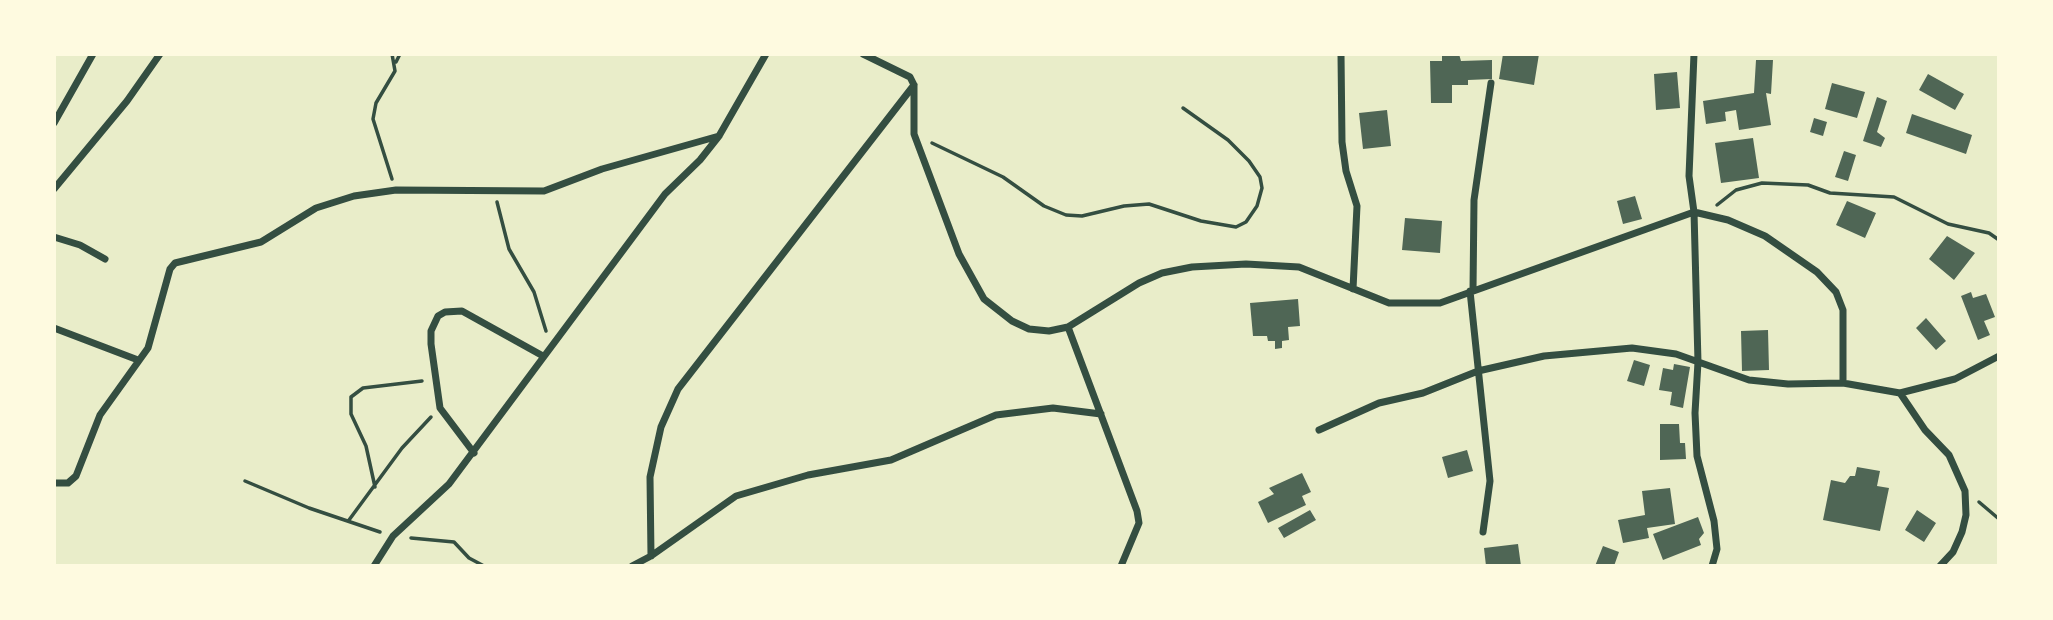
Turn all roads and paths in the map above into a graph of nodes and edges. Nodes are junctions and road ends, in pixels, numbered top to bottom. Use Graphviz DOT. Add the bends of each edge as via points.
graph roads {
  1 [pos="93,54"];
  2 [pos="160,54"];
  3 [pos="392,54"];
  4 [pos="400,54"];
  5 [pos="766,54"];
  6 [pos="863,54"];
  7 [pos="890,54"];
  8 [pos="1341,54"];
  9 [pos="1694,54"];
  10 [pos="396,62"];
  11 [pos="883,62"];
  12 [pos="1491,83"];
  13 [pos="914,85"];
  14 [pos="1183,108"];
  15 [pos="54,123"];
  16 [pos="914,134"];
  17 [pos="719,136"];
  18 [pos="54,189"];
  19 [pos="396,190"];
  20 [pos="494,191"];
  21 [pos="1694,212"];
  22 [pos="1706,213"];
  23 [pos="54,237"];
  24 [pos="1999,240"];
  25 [pos="105,259"];
  26 [pos="1353,289"];
  27 [pos="1471,290"];
  28 [pos="1068,327"];
  29 [pos="54,328"];
  30 [pos="550,347"];
  31 [pos="543,355"];
  32 [pos="1999,356"];
  33 [pos="138,360"];
  34 [pos="1698,362"];
  35 [pos="1478,372"];
  36 [pos="435,380"];
  37 [pos="1843,383"];
  38 [pos="1900,393"];
  39 [pos="440,408"];
  40 [pos="1101,414"];
  41 [pos="1319,430"];
  42 [pos="474,453"];
  43 [pos="245,481"];
  44 [pos="54,483"];
  45 [pos="375,487"];
  46 [pos="1965,491"];
  47 [pos="1999,519"];
  48 [pos="348,521"];
  49 [pos="1483,533"];
  50 [pos="393,536"];
  51 [pos="651,556"];
  52 [pos="374,566"];
  53 [pos="484,566"];
  54 [pos="632,566"];
  55 [pos="1121,566"];
  56 [pos="1712,566"];
  57 [pos="1940,566"];
  1 -- 15 [label="street"];
  2 -- 18 [label="street" via="127,102"];
  3 -- 10 [label="path"];
  4 -- 10 [label="path"];
  5 -- 17 [label="street"];
  6 -- 11 [label="street"];
  7 -- 11 [label="street"];
  8 -- 26 [label="street" via="1342,142 1357,206"];
  9 -- 21 [label="street" via="1689,176"];
  10 -- 19 [label="path" via="373,120"];
  11 -- 13 [label="street" via="905,72"];
  12 -- 27 [label="street" via="1474,200"];
  13 -- 16 [label="street"];
  13 -- 51 [label="street" via="667,408 652,464 648,503"];
  14 -- 16 [label="path" via="1228,140 1261,177 1257,206 1236,227 1149,204 1066,215 1044,206 1003,177"];
  16 -- 28 [label="street" via="959,254 984,299 1029,329"];
  17 -- 20 [label="street" via="602,169 544,191"];
  17 -- 30 [label="street" via="665,194"];
  19 -- 20 [label="street"];
  19 -- 33 [label="street" via="316,208 261,242 175,263 152,338"];
  20 -- 30 [label="path" via="509,249 534,292"];
  21 -- 22 [label="street"];
  21 -- 27 [label="street"];
  21 -- 34 [label="street"];
  22 -- 24 [label="path" via="1736,190 1762,183 1808,185 1830,193 1894,197 1948,224 1989,233"];
  22 -- 37 [label="street" via="1765,236 1817,272 1836,292 1843,310"];
  23 -- 25 [label="street"];
  26 -- 27 [label="street" via="1389,303 1425,304"];
  26 -- 28 [label="street" via="1299,267 1192,267 1139,283"];
  27 -- 35 [label="street"];
  28 -- 40 [label="street"];
  29 -- 33 [label="street"];
  30 -- 31 [label="street"];
  31 -- 36 [label="street" via="462,311 445,312 431,331"];
  31 -- 42 [label="street"];
  32 -- 38 [label="street" via="1955,379"];
  33 -- 44 [label="street" via="100,415 73,480 64,485"];
  34 -- 35 [label="street" via="1632,348 1544,356"];
  34 -- 37 [label="street" via="1749,380"];
  34 -- 56 [label="street" via="1697,456 1714,521 1717,549"];
  35 -- 41 [label="street" via="1423,393 1379,403"];
  35 -- 49 [label="street" via="1490,481"];
  36 -- 39 [label="street"];
  36 -- 45 [label="path" via="363,388 351,397 351,414 366,446"];
  37 -- 38 [label="street"];
  38 -- 46 [label="street" via="1949,455"];
  39 -- 42 [label="street"];
  39 -- 45 [label="path" via="402,448"];
  40 -- 51 [label="street" via="1053,408 996,415 891,460 756,489 717,507"];
  40 -- 55 [label="street" via="1139,523"];
  42 -- 50 [label="street" via="449,484"];
  43 -- 48 [label="path"];
  45 -- 48 [label="path"];
  46 -- 47 [label="path"];
  46 -- 57 [label="street" via="1962,532"];
  48 -- 50 [label="path"];
  50 -- 52 [label="street"];
  50 -- 53 [label="path" via="454,542"];
  51 -- 54 [label="street"];
}
